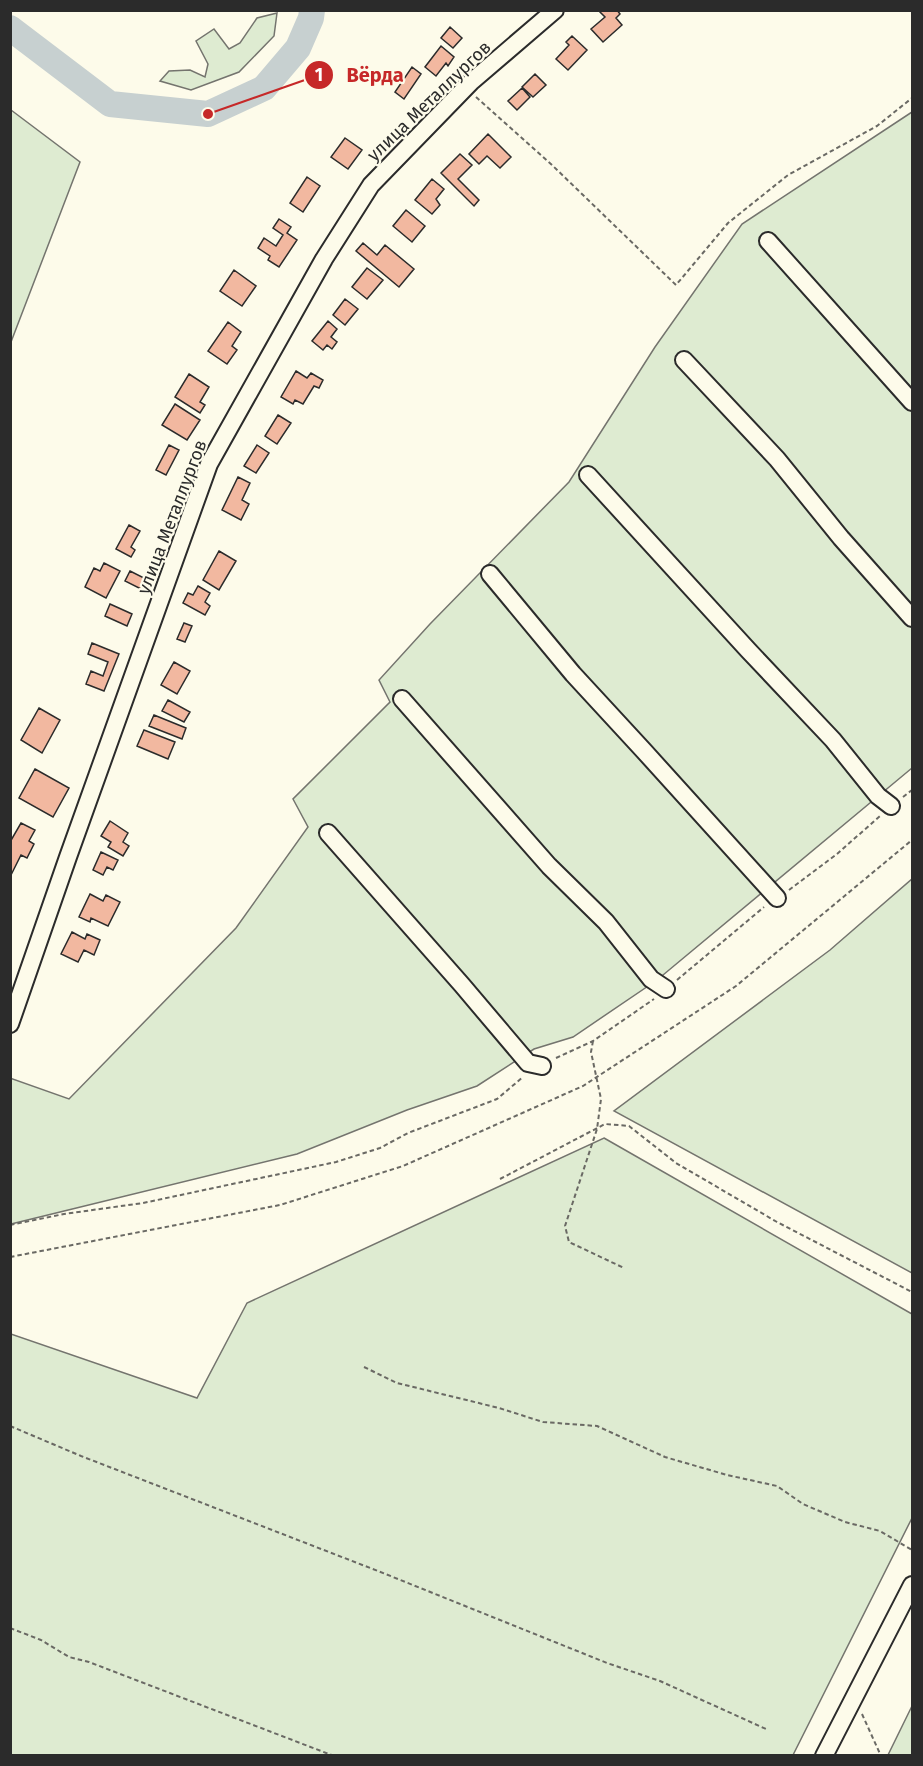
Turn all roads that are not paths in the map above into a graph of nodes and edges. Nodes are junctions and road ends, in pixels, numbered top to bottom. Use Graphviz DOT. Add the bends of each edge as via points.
graph roads {
  1 [pos="555,10"];
  2 [pos="768,241"];
  3 [pos="684,360"];
  4 [pos="912,402"];
  5 [pos="588,475"];
  6 [pos="490,574"];
  7 [pos="912,618"];
  8 [pos="402,699"];
  9 [pos="891,806"];
  10 [pos="328,833"];
  11 [pos="777,898"];
  12 [pos="666,989"];
  13 [pos="10,1024"];
  14 [pos="542,1066"];
  15 [pos="912,1585"];
  16 [pos="824,1755"];
  1 -- 13 [label="street, улица Металлургов" via="466,88 372,185 324,259 209,464"];
  2 -- 4 [label="street"];
  3 -- 7 [label="street" via="777,459"];
  5 -- 9 [label="street"];
  6 -- 11 [label="street" via="573,674"];
  8 -- 12 [label="street" via="549,866 606,922 651,979"];
  10 -- 14 [label="street" via="528,1063"];
  15 -- 16 [label="street"];
}
